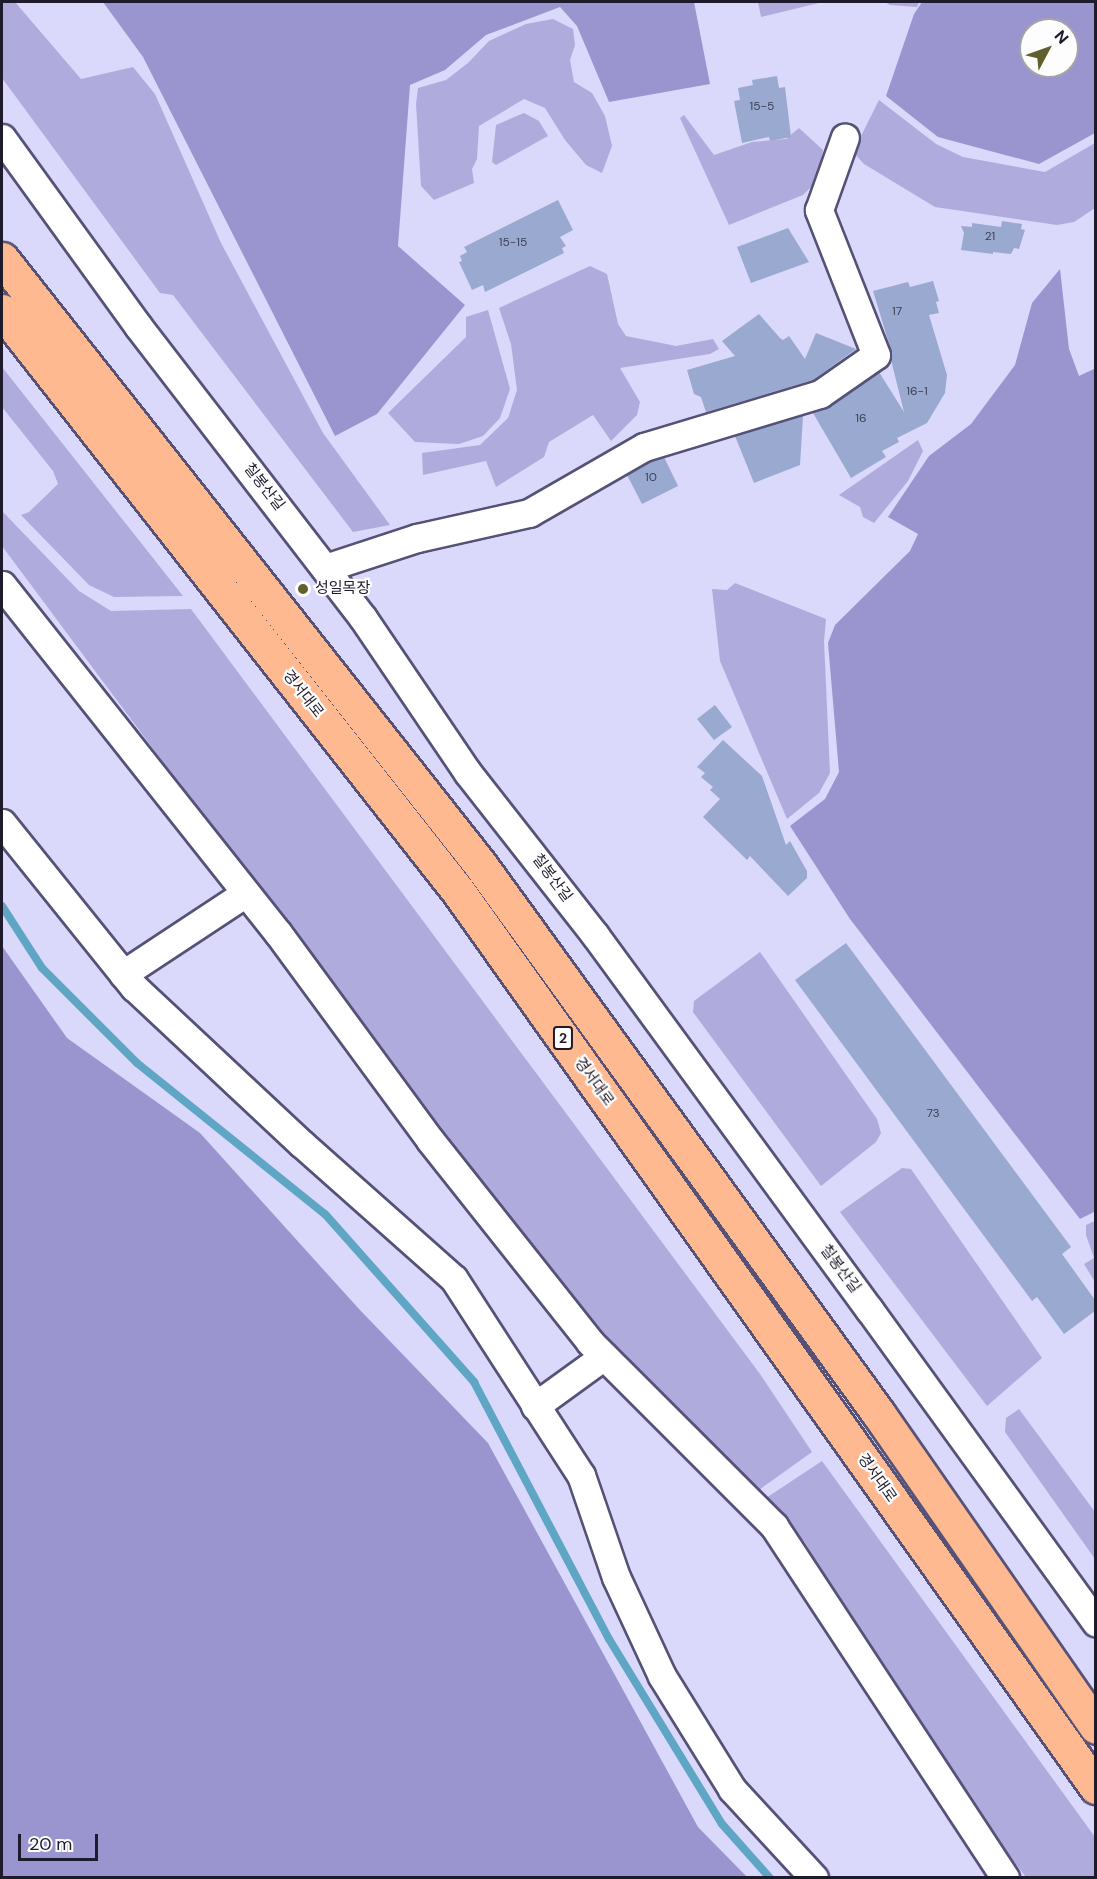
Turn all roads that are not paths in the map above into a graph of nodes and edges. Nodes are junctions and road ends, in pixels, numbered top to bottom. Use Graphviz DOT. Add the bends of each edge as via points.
graph roads {
  1 [pos="845,137"];
  2 [pos="2,138"];
  3 [pos="2,259"];
  4 [pos="2,311"];
  5 [pos="325,568"];
  6 [pos="2,585"];
  7 [pos="2,823"];
  8 [pos="246,893"];
  9 [pos="123,974"];
  10 [pos="604,1356"];
  11 [pos="535,1406"];
  12 [pos="1095,1623"];
  13 [pos="1095,1726"];
  14 [pos="1095,1787"];
  15 [pos="814,1878"];
  16 [pos="1005,1878"];
  1 -- 5 [label="street" via="819,210 876,355 820,394 644,447 529,513 417,538"];
  2 -- 5 [label="street, 칠봉산길" via="138,326"];
  3 -- 13 [label="main road, 2" via="479,863 878,1413"];
  4 -- 14 [label="main road, 경서대로 / 2" via="458,891"];
  5 -- 12 [label="street, 칠봉산길" via="468,773 595,935"];
  6 -- 8 [label="street"];
  7 -- 9 [label="street"];
  8 -- 9 [label="street"];
  8 -- 10 [label="street" via="430,1140"];
  9 -- 11 [label="street" via="302,1144 454,1279"];
  10 -- 11 [label="street"];
  10 -- 16 [label="street" via="774,1526"];
  11 -- 15 [label="street" via="581,1475 616,1577 662,1676 732,1789"];
}
